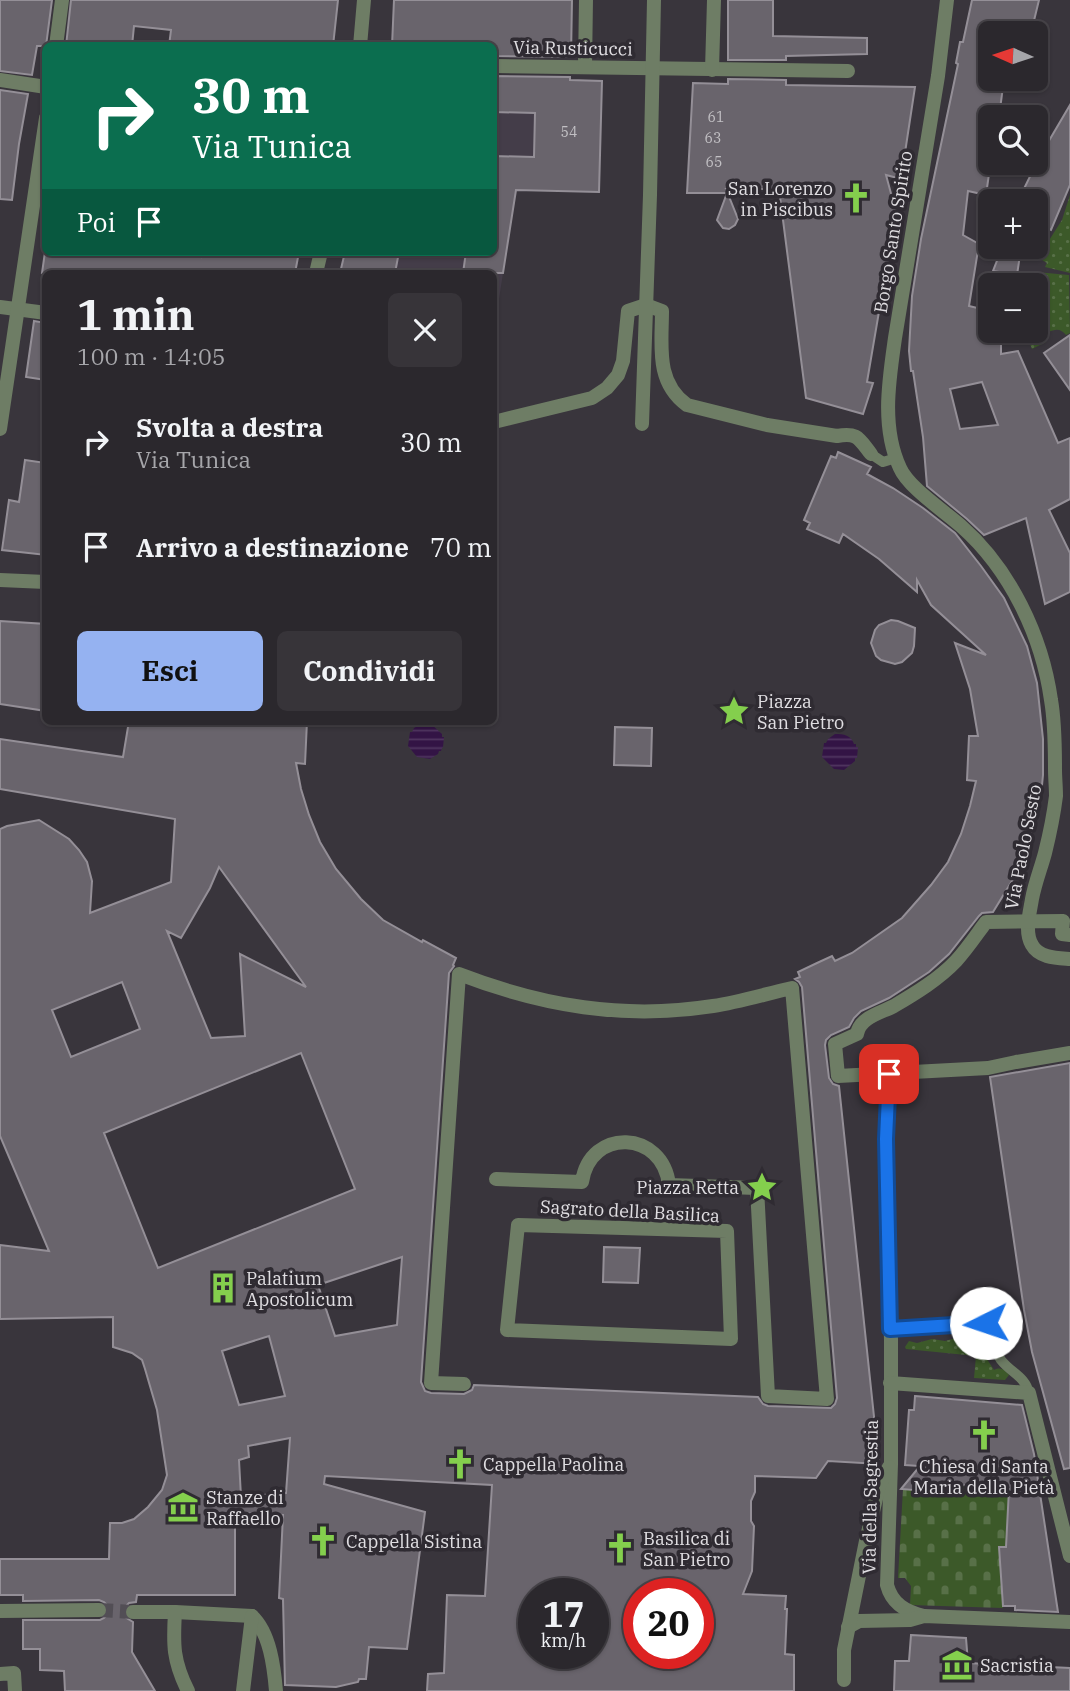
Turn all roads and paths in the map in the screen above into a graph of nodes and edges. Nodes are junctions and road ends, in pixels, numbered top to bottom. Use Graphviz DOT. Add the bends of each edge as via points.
graph roads {
  1 [pos="62,0"];
  2 [pos="364,0"];
  3 [pos="586,0"];
  4 [pos="654,0"];
  5 [pos="713,0"];
  6 [pos="947,0"];
  7 [pos="57,42"];
  8 [pos="360,42"];
  9 [pos="497,66"];
  10 [pos="585,67"];
  11 [pos="653,69"];
  12 [pos="712,70"];
  13 [pos="848,71"];
  14 [pos="0,80"];
  15 [pos="42,86"];
  16 [pos="42,145"];
  17 [pos="646,305"];
  18 [pos="0,307"];
  19 [pos="18,310"];
  20 [pos="42,313"];
  21 [pos="497,421"];
  22 [pos="642,424"];
  23 [pos="0,429"];
  24 [pos="871,454"];
  25 [pos="898,464"];
  26 [pos="0,580"];
  27 [pos="42,582"];
  28 [pos="1028,921"];
  29 [pos="1070,934"];
  30 [pos="1070,959"];
  31 [pos="1070,1053"];
  32 [pos="889,1074"];
  33 [pos="496,1179"];
  34 [pos="890,1329"];
  35 [pos="507,1330"];
  36 [pos="890,1383"];
  37 [pos="464,1384"];
  38 [pos="1029,1394"];
  39 [pos="891,1464"];
  40 [pos="1070,1556"];
  41 [pos="99,1610"];
  42 [pos="0,1611"];
  43 [pos="133,1612"];
  44 [pos="175,1612"];
  45 [pos="252,1616"];
  46 [pos="924,1616"];
  47 [pos="1070,1622"];
  48 [pos="848,1627"];
  49 [pos="0,1674"];
  50 [pos="844,1680"];
  51 [pos="15,1691"];
  52 [pos="188,1691"];
  53 [pos="243,1691"];
  54 [pos="276,1691"];
  1 -- 7 [label="street"];
  2 -- 8 [label="street"];
  3 -- 10 [label="street"];
  4 -- 11 [label="street"];
  5 -- 12 [label="street"];
  6 -- 25 [label="street, Borgo Santo Spirito" via="890,375 889,424"];
  9 -- 10 [label="street, Via Rusticucci"];
  10 -- 11 [label="street, Via Rusticucci"];
  11 -- 12 [label="street, Via Rusticucci"];
  11 -- 17 [label="street"];
  12 -- 13 [label="street, Via Rusticucci"];
  14 -- 15 [label="street"];
  16 -- 19 [label="street"];
  17 -- 21 [label="street" via="628,311 623,361 607,388 592,398"];
  17 -- 22 [label="street"];
  17 -- 24 [label="street" via="662,311 666,379 687,405 767,425 849,434"];
  18 -- 19 [label="street"];
  19 -- 20 [label="street"];
  19 -- 23 [label="street"];
  24 -- 25 [label="lane"];
  25 -- 28 [label="street, Via Paolo Sesto" via="905,478 964,528 1002,572 1033,633 1047,676 1056,795"];
  26 -- 27 [label="street"];
  28 -- 29 [label="street" via="1063,921 1062,934"];
  28 -- 30 [label="street, Via Paolo Sesto" via="1033,947 1047,956"];
  28 -- 32 [label="street" via="986,922 939,976 862,1022 857,1034 835,1044 838,1076"];
  31 -- 32 [label="street" via="988,1068"];
  32 -- 34 [label="street, Via della Sagrestia"];
  33 -- 37 [label="street" via="582,1182 594,1156 626,1142 641,1145 659,1158 669,1185 757,1188 768,1396 827,1399 792,988 714,1006 629,1012 540,1000 459,974 430,1382"];
  34 -- 36 [label="street, Via della Sagrestia"];
  34 -- 38 [label="lane" via="986,1323 1000,1358 1027,1384"];
  35 -- 35 [label="street, Sagrato della Basilica" via="519,1225 727,1231 731,1339"];
  36 -- 38 [label="street"];
  36 -- 39 [label="street, Via della Sagrestia"];
  38 -- 40 [label="street"];
  39 -- 46 [label="street, Via della Sagrestia" via="887,1585 900,1606"];
  39 -- 48 [label="street" via="879,1486"];
  41 -- 42 [label="street"];
  43 -- 44 [label="street"];
  44 -- 45 [label="street"];
  44 -- 52 [label="street" via="175,1659"];
  45 -- 53 [label="street"];
  45 -- 54 [label="street" via="268,1644"];
  46 -- 47 [label="street"];
  46 -- 48 [label="street" via="859,1621"];
  48 -- 50 [label="street"];
  49 -- 51 [label="street" via="14,1673"];
}
